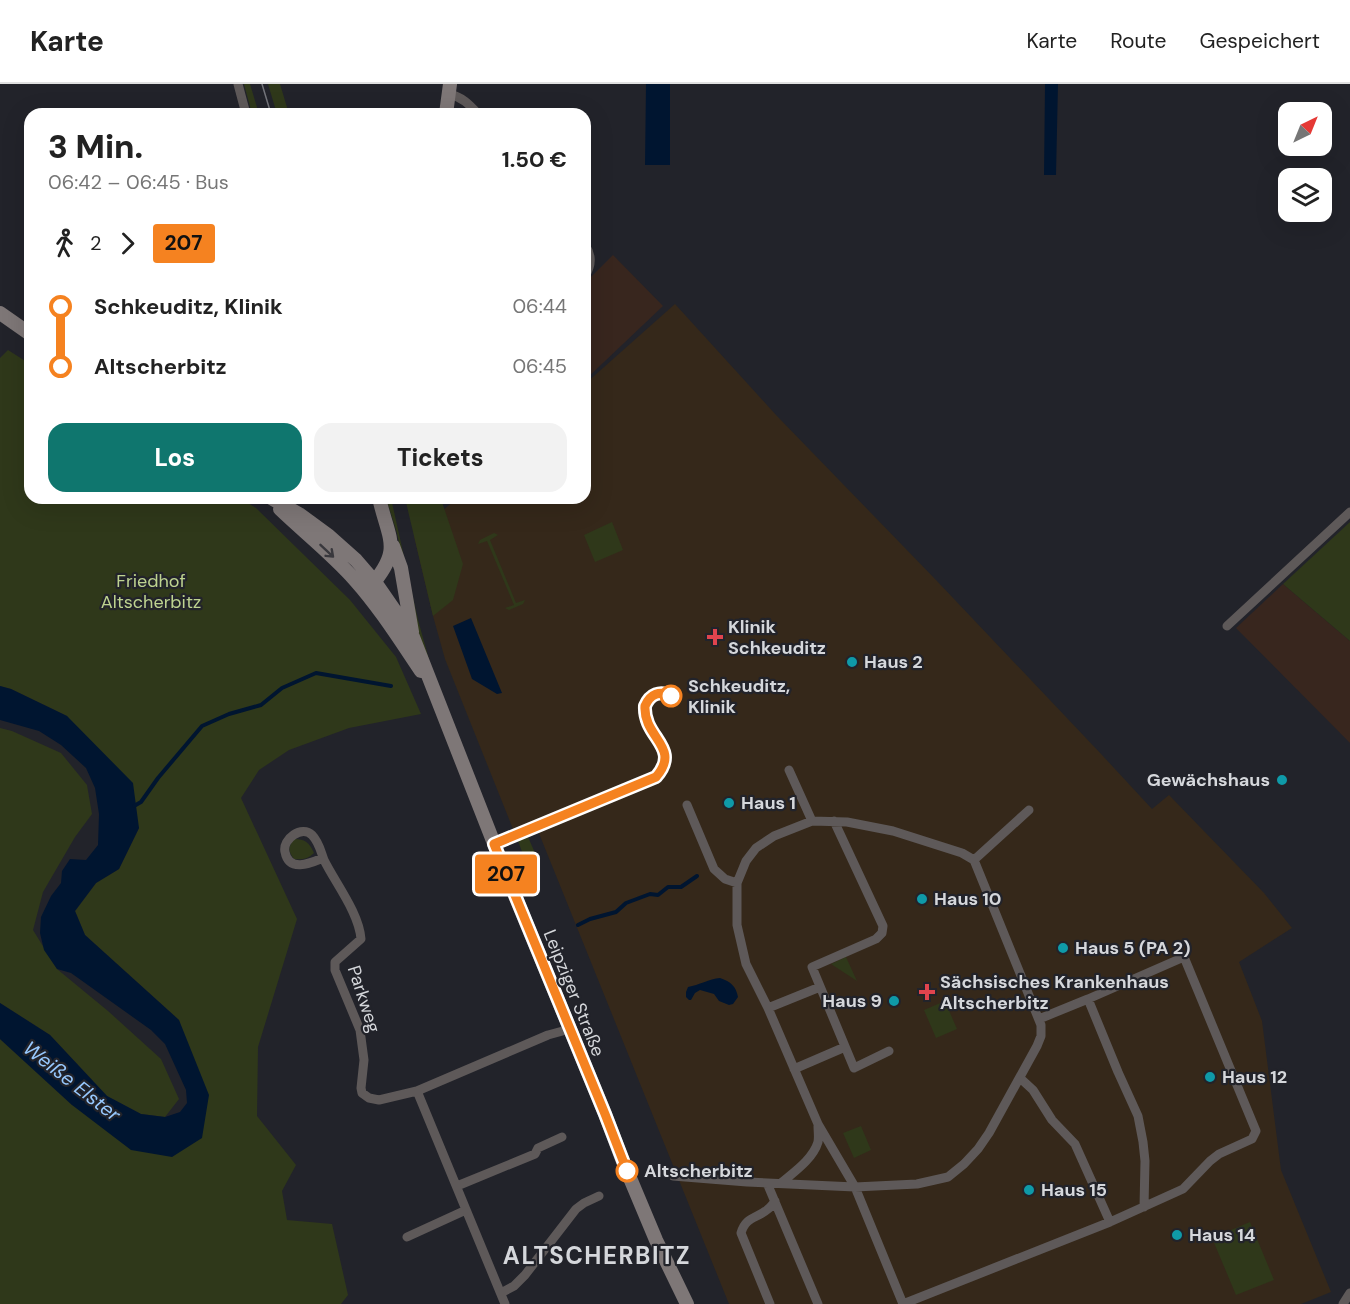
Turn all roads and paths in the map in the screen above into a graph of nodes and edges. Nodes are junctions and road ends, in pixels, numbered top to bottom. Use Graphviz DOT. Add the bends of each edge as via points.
graph roads {
  1 [pos="238,84"];
  2 [pos="449,89"];
  3 [pos="244,108"];
  4 [pos="447,108"];
  5 [pos="472,108"];
  6 [pos="0,313"];
  7 [pos="24,330"];
  8 [pos="276,504"];
  9 [pos="281,504"];
  10 [pos="381,504"];
  11 [pos="1350,512"];
  12 [pos="391,538"];
  13 [pos="402,582"];
  14 [pos="370,587"];
  15 [pos="384,605"];
  16 [pos="1227,626"];
  17 [pos="413,637"];
  18 [pos="434,693"];
  19 [pos="789,770"];
  20 [pos="687,805"];
  21 [pos="1029,810"];
  22 [pos="812,821"];
  23 [pos="834,821"];
  24 [pos="323,858"];
  25 [pos="974,860"];
  26 [pos="737,883"];
  27 [pos="820,987"];
  28 [pos="1088,999"];
  29 [pos="768,1008"];
  30 [pos="1039,1019"];
  31 [pos="570,1029"];
  32 [pos="845,1047"];
  33 [pos="889,1051"];
  34 [pos="794,1069"];
  35 [pos="1020,1078"];
  36 [pos="417,1091"];
  37 [pos="818,1124"];
  38 [pos="562,1137"];
  39 [pos="673,1176"];
  40 [pos="767,1183"];
  41 [pos="781,1183"];
  42 [pos="456,1186"];
  43 [pos="855,1187"];
  44 [pos="599,1196"];
  45 [pos="775,1201"];
  46 [pos="1144,1207"];
  47 [pos="466,1210"];
  48 [pos="1110,1222"];
  49 [pos="407,1237"];
  50 [pos="501,1293"];
  51 [pos="1350,1293"];
  52 [pos="505,1304"];
  53 [pos="687,1304"];
  54 [pos="770,1304"];
  55 [pos="818,1304"];
  56 [pos="903,1304"];
  57 [pos="1343,1304"];
  1 -- 3 [label="street"];
  2 -- 4 [label="street"];
  2 -- 5 [label="street"];
  6 -- 7 [label="street"];
  8 -- 14 [label="street, Leipziger Straße, one-way"];
  9 -- 14 [label="street, Leipziger Straße" via="329,536 356,560"];
  10 -- 12 [label="street, Leipziger Straße"];
  11 -- 16 [label="street"];
  12 -- 13 [label="street, Leipziger Straße"];
  12 -- 14 [label="street" via="389,560"];
  13 -- 15 [label="street"];
  13 -- 17 [label="street, Leipziger Straße"];
  14 -- 15 [label="street, Leipziger Straße"];
  15 -- 17 [label="street, Leipziger Straße"];
  15 -- 18 [label="street, Leipziger Straße"];
  17 -- 18 [label="street, Leipziger Straße"];
  18 -- 31 [label="street, Leipziger Straße"];
  19 -- 22 [label="street"];
  20 -- 26 [label="street" via="714,869"];
  21 -- 25 [label="street"];
  22 -- 23 [label="street"];
  22 -- 26 [label="street" via="756,848"];
  23 -- 25 [label="street" via="893,831"];
  23 -- 27 [label="street" via="883,926 876,939 812,967"];
  24 -- 36 [label="street, Parkweg" via="360,930 361,939 335,962 335,970 360,1030 364,1060 362,1093 378,1100"];
  25 -- 30 [label="street"];
  26 -- 29 [label="street" via="737,925 746,964"];
  27 -- 29 [label="street"];
  27 -- 32 [label="street"];
  28 -- 30 [label="street"];
  28 -- 46 [label="street" via="1138,1116 1145,1161"];
  28 -- 46 [label="street" via="1184,957 1256,1131 1252,1139 1210,1161 1183,1189"];
  29 -- 34 [label="street"];
  30 -- 35 [label="street" via="1041,1036"];
  31 -- 36 [label="street"];
  31 -- 53 [label="street, Leipziger Straße" via="656,1240"];
  32 -- 33 [label="street" via="854,1068"];
  32 -- 34 [label="street"];
  34 -- 37 [label="street"];
  35 -- 43 [label="street" via="978,1149 948,1176 917,1184"];
  35 -- 48 [label="street" via="1075,1144"];
  36 -- 42 [label="street"];
  37 -- 41 [label="street" via="813,1153"];
  37 -- 43 [label="street"];
  38 -- 42 [label="street" via="538,1148 535,1154"];
  39 -- 40 [label="street"];
  40 -- 41 [label="street"];
  40 -- 45 [label="street"];
  41 -- 43 [label="street"];
  42 -- 47 [label="street"];
  43 -- 56 [label="street"];
  44 -- 50 [label="street" via="576,1209 525,1275"];
  45 -- 54 [label="street" via="752,1217 741,1233"];
  45 -- 55 [label="street"];
  46 -- 48 [label="street"];
  47 -- 49 [label="street"];
  47 -- 50 [label="street"];
  48 -- 56 [label="street"];
  50 -- 52 [label="street"];
  51 -- 57 [label="street"];
}
